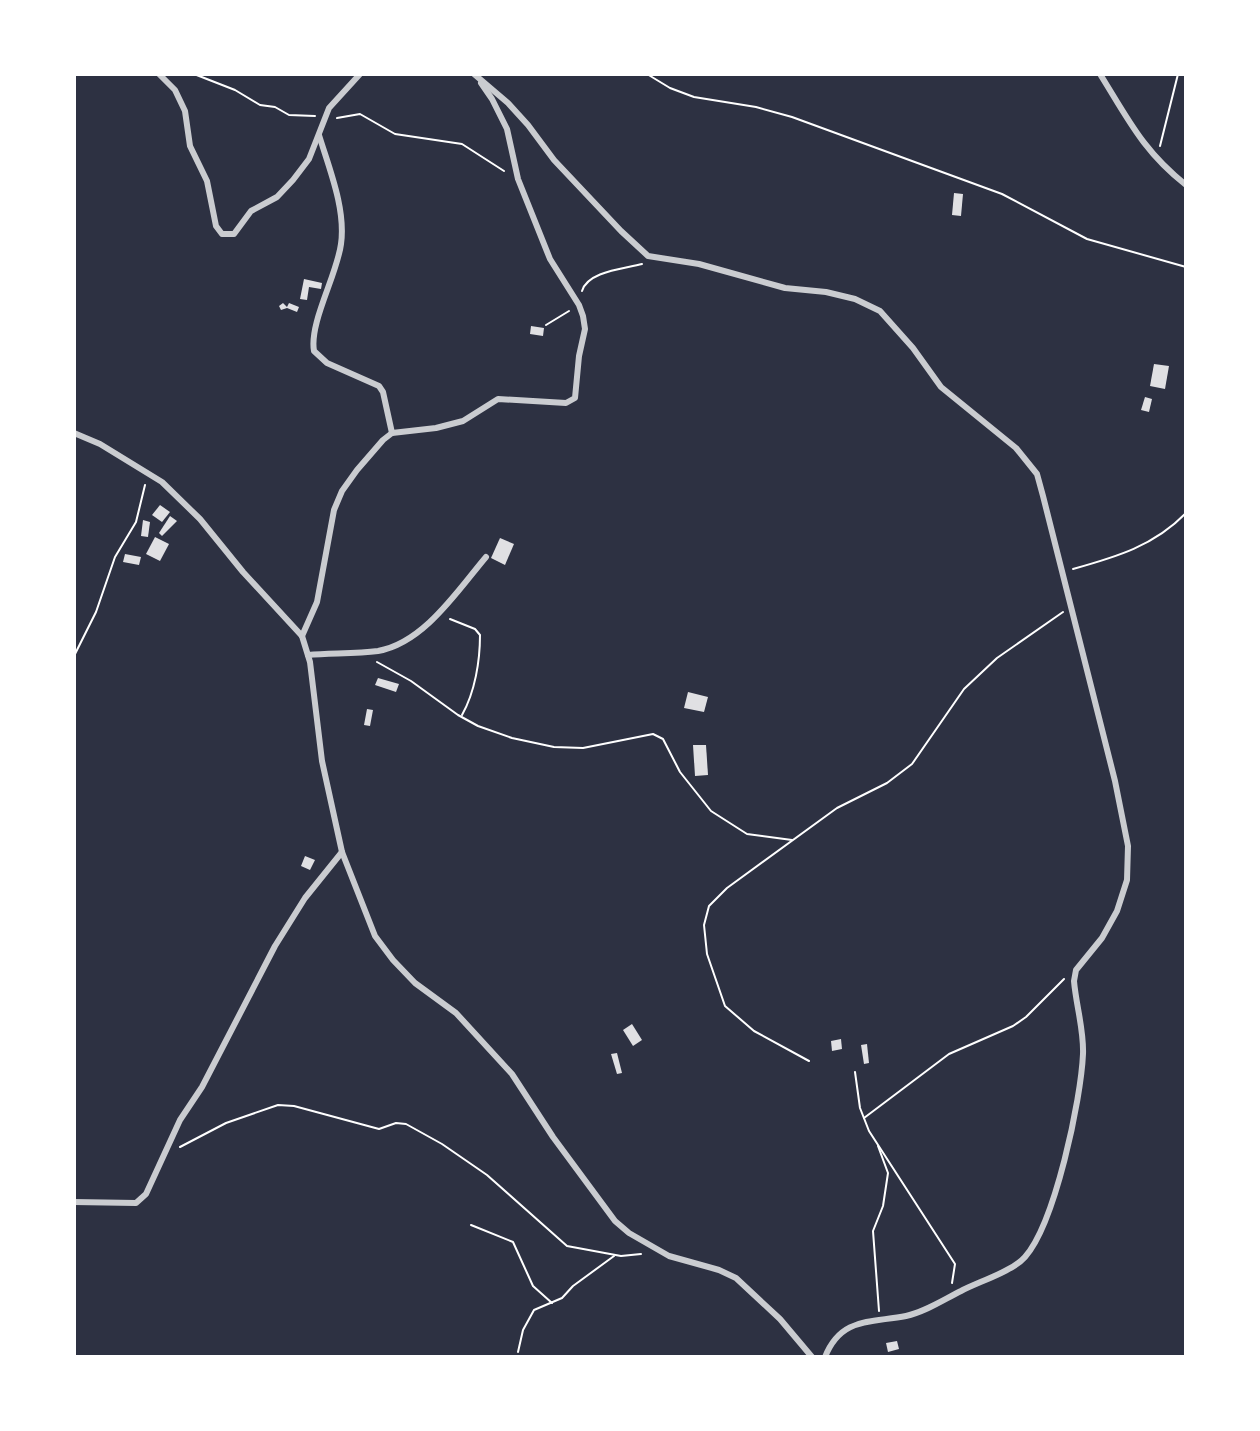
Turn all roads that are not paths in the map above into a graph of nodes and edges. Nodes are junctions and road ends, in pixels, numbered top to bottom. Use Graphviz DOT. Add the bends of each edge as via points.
graph roads {
  1 [pos="159,74"];
  2 [pos="360,74"];
  3 [pos="474,74"];
  4 [pos="1100,74"];
  5 [pos="319,135"];
  6 [pos="1186,185"];
  7 [pos="74,433"];
  8 [pos="392,433"];
  9 [pos="486,557"];
  10 [pos="302,636"];
  11 [pos="308,655"];
  12 [pos="342,852"];
  13 [pos="74,1202"];
  14 [pos="812,1357"];
  15 [pos="825,1357"];
  1 -- 5 [label="street" via="185,111 190,146 207,181 222,234 234,234 251,211 277,197 309,159"];
  2 -- 5 [label="street" via="325,116"];
  3 -- 8 [label="street" via="507,129 518,179 550,259 579,305 585,329 577,392 570,402 498,399 463,421"];
  3 -- 15 [label="street" via="648,256 785,288 826,292 880,311 941,387 994,428 1037,474 1128,846 1127,880 1117,911 1076,970 1083,1051 1069,1145 1053,1198 1024,1259 908,1316 855,1325 838,1334"];
  4 -- 6 [label="street" via="1136,136"];
  5 -- 8 [label="street" via="342,241 314,330 314,351 327,363 382,388"];
  7 -- 10 [label="street" via="162,482"];
  8 -- 10 [label="street" via="342,491 317,602"];
  9 -- 11 [label="street" via="412,636 380,651"];
  10 -- 11 [label="street"];
  11 -- 12 [label="street" via="322,761"];
  12 -- 13 [label="street" via="275,946 146,1194 136,1203"];
  12 -- 14 [label="street" via="375,936 415,983 456,1013 512,1074 615,1221 669,1256 736,1278"];
}
